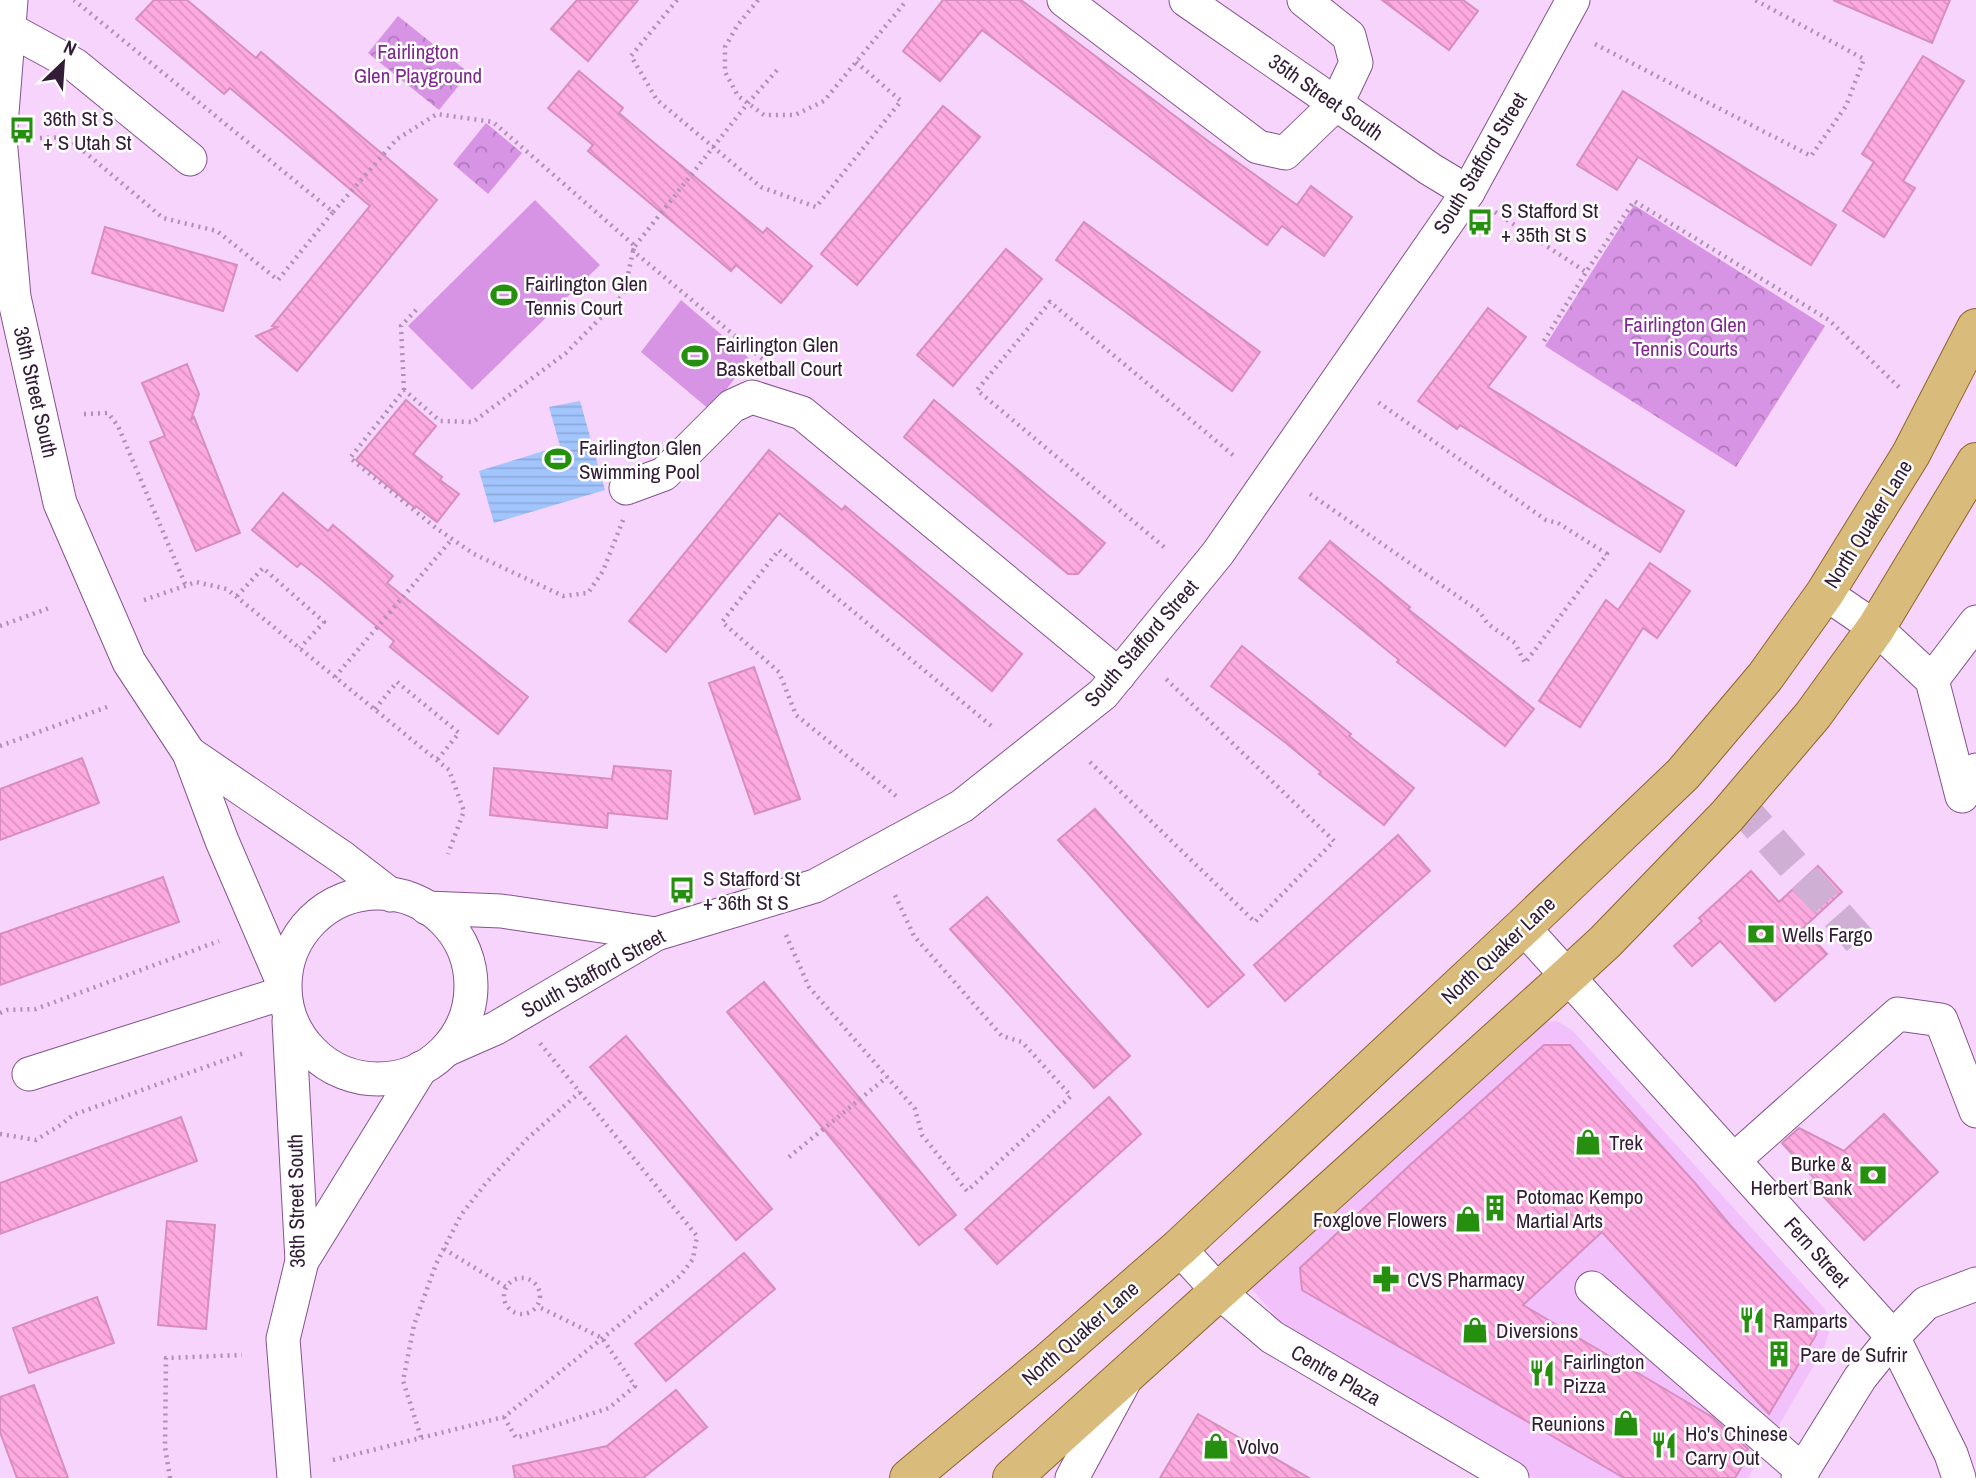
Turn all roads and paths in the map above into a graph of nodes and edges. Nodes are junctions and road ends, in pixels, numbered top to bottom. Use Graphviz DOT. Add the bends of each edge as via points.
graph roads {
  1 [pos="677,0"];
  2 [pos="758,0"];
  3 [pos="907,0"];
  4 [pos="1064,0"];
  5 [pos="1185,0"];
  6 [pos="1304,0"];
  7 [pos="1573,0"];
  8 [pos="1755,0"];
  9 [pos="10,15"];
  10 [pos="1595,44"];
  11 [pos="856,62"];
  12 [pos="777,70"];
  13 [pos="748,103"];
  14 [pos="1337,103"];
  15 [pos="713,147"];
  16 [pos="190,159"];
  17 [pos="1468,191"];
  18 [pos="333,212"];
  19 [pos="1495,212"];
  20 [pos="634,249"];
  21 [pos="1586,272"];
  22 [pos="7,298"];
  23 [pos="417,309"];
  24 [pos="1974,337"];
  25 [pos="1544,341"];
  26 [pos="404,390"];
  27 [pos="1902,390"];
  28 [pos="1375,400"];
  29 [pos="802,413"];
  30 [pos="84,414"];
  31 [pos="1233,455"];
  32 [pos="1976,462"];
  33 [pos="626,488"];
  34 [pos="1310,494"];
  35 [pos="452,539"];
  36 [pos="1164,547"];
  37 [pos="186,586"];
  38 [pos="1825,593"];
  39 [pos="237,596"];
  40 [pos="145,600"];
  41 [pos="52,607"];
  42 [pos="1976,622"];
  43 [pos="0,626"];
  44 [pos="1876,628"];
  45 [pos="300,648"];
  46 [pos="1119,675"];
  47 [pos="335,677"];
  48 [pos="1165,678"];
  49 [pos="1932,680"];
  50 [pos="107,707"];
  51 [pos="374,709"];
  52 [pos="995,729"];
  53 [pos="0,746"];
  54 [pos="189,753"];
  55 [pos="437,760"];
  56 [pos="1090,762"];
  57 [pos="1976,770"];
  58 [pos="896,796"];
  59 [pos="448,854"];
  60 [pos="894,892"];
  61 [pos="391,895"];
  62 [pos="427,908"];
  63 [pos="1524,927"];
  64 [pos="656,934"];
  65 [pos="786,935"];
  66 [pos="219,941"];
  67 [pos="1568,976"];
  68 [pos="285,995"];
  69 [pos="0,1013"];
  70 [pos="537,1038"];
  71 [pos="244,1053"];
  72 [pos="433,1059"];
  73 [pos="29,1074"];
  74 [pos="887,1077"];
  75 [pos="580,1092"];
  76 [pos="1976,1111"];
  77 [pos="0,1134"];
  78 [pos="789,1157"];
  79 [pos="1734,1160"];
  80 [pos="1179,1248"];
  81 [pos="444,1249"];
  82 [pos="302,1261"];
  83 [pos="1976,1284"];
  84 [pos="506,1287"];
  85 [pos="1592,1288"];
  86 [pos="1219,1293"];
  87 [pos="537,1306"];
  88 [pos="1894,1337"];
  89 [pos="602,1338"];
  90 [pos="243,1355"];
  91 [pos="1129,1374"];
  92 [pos="504,1417"];
  93 [pos="421,1437"];
  94 [pos="333,1460"];
  95 [pos="1801,1474"];
  96 [pos="170,1478"];
  97 [pos="293,1478"];
  98 [pos="909,1478"];
  99 [pos="1012,1478"];
  100 [pos="1072,1478"];
  101 [pos="1512,1478"];
  102 [pos="1959,1478"];
  1 -- 15 [label="path" via="631,56 657,100"];
  2 -- 13 [label="path" via="725,47 725,72 738,96"];
  3 -- 11 [label="path"];
  4 -- 14 [label="street" via="1258,147 1285,153"];
  5 -- 14 [label="street, 35th Street South"];
  6 -- 14 [label="street" via="1349,36 1356,63"];
  7 -- 17 [label="street, South Stafford Street"];
  8 -- 10 [label="path" via="1864,59 1846,106 1811,156"];
  9 -- 16 [label="street"];
  9 -- 22 [label="street, 36th Street South" via="0,138"];
  11 -- 13 [label="path" via="824,100 795,116 764,115"];
  11 -- 15 [label="path" via="901,101 816,207 761,187"];
  12 -- 13 [label="path"];
  13 -- 15 [label="path"];
  14 -- 17 [label="street, 35th Street South"];
  15 -- 20 [label="path"];
  17 -- 46 [label="street, South Stafford Street" via="1218,553"];
  18 -- 20 [label="path" via="397,138 437,114 493,122"];
  19 -- 21 [label="path"];
  20 -- 26 [label="path" via="624,294 566,354 473,422 440,421"];
  20 -- 29 [label="path" via="770,365"];
  21 -- 25 [label="path"];
  21 -- 27 [label="path" via="1634,201 1829,320"];
  22 -- 54 [label="street, 36th Street South" via="60,503 129,662"];
  23 -- 26 [label="path" via="401,326"];
  24 -- 38 [label="main road, North Quaker Lane" via="1911,454"];
  26 -- 35 [label="path" via="350,458"];
  28 -- 34 [label="path" via="1545,520 1558,523 1607,554 1525,663 1515,643 1488,624 1479,611"];
  29 -- 33 [label="street" via="752,397 732,406 664,474"];
  29 -- 46 [label="street"];
  30 -- 37 [label="path" via="108,413 118,426"];
  31 -- 36 [label="path" via="1050,302 977,390"];
  32 -- 44 [label="main road"];
  33 -- 35 [label="path" via="632,498 603,571 587,593 563,596"];
  35 -- 47 [label="path"];
  37 -- 39 [label="path" via="197,582"];
  37 -- 40 [label="path"];
  38 -- 44 [label="street"];
  38 -- 63 [label="main road, North Quaker Lane" via="1765,677 1683,774"];
  39 -- 45 [label="path"];
  39 -- 45 [label="path" via="263,568 324,622"];
  41 -- 43 [label="path"];
  42 -- 49 [label="street"];
  44 -- 49 [label="street"];
  44 -- 67 [label="main road" via="1813,715 1727,816"];
  45 -- 47 [label="path"];
  46 -- 64 [label="street, South Stafford Street" via="1096,700 962,806 815,886"];
  47 -- 51 [label="path"];
  48 -- 56 [label="path" via="1334,841 1255,922"];
  49 -- 57 [label="street" via="1962,796"];
  50 -- 53 [label="path"];
  51 -- 55 [label="path"];
  51 -- 55 [label="path" via="397,682 459,733"];
  52 -- 58 [label="path" via="779,550 722,622 779,672 796,715"];
  54 -- 61 [label="street, 36th Street South"];
  54 -- 68 [label="street, 36th Street South"];
  55 -- 59 [label="path" via="449,770 464,811"];
  60 -- 74 [label="path" via="914,936 1002,1035 1022,1042 1071,1096 967,1191 922,1135 915,1109"];
  61 -- 62 [label="street" via="410,897"];
  61 -- 68 [label="street" via="360,893 316,914 288,954"];
  62 -- 64 [label="street" via="500,911"];
  62 -- 72 [label="street" via="450,924 472,969 468,1018"];
  63 -- 67 [label="street, Fern Street"];
  63 -- 80 [label="main road, North Quaker Lane"];
  64 -- 72 [label="street, South Stafford Street" via="496,1028"];
  65 -- 74 [label="path" via="808,987"];
  66 -- 69 [label="path" via="36,1009"];
  67 -- 79 [label="street, Fern Street"];
  67 -- 86 [label="main road"];
  68 -- 72 [label="street" via="306,1048 347,1076 396,1080"];
  68 -- 73 [label="street"];
  68 -- 82 [label="street, 36th Street South"];
  70 -- 75 [label="path"];
  71 -- 77 [label="path" via="74,1115 36,1140"];
  72 -- 82 [label="street"];
  74 -- 78 [label="path"];
  75 -- 81 [label="path" via="486,1183 461,1215"];
  75 -- 89 [label="path" via="697,1236 693,1259 680,1276"];
  76 -- 79 [label="street" via="1941,1020 1898,1014"];
  79 -- 88 [label="street, Fern Street"];
  80 -- 86 [label="street, Centre Plaza"];
  80 -- 98 [label="main road, North Quaker Lane"];
  81 -- 84 [label="path"];
  81 -- 93 [label="path" via="414,1325 404,1381"];
  82 -- 97 [label="street, 36th Street South" via="283,1339"];
  83 -- 88 [label="street" via="1926,1303"];
  84 -- 87 [label="path" via="504,1299 509,1310 527,1313"];
  84 -- 87 [label="path" via="514,1279 531,1280 539,1289"];
  85 -- 95 [label="street"];
  86 -- 91 [label="main road"];
  86 -- 101 [label="street, Centre Plaza" via="1272,1337"];
  87 -- 89 [label="path"];
  88 -- 95 [label="street" via="1860,1378"];
  88 -- 102 [label="street, Fern Street"];
  89 -- 92 [label="path"];
  89 -- 92 [label="path" via="635,1386 618,1401 609,1408 516,1438"];
  90 -- 96 [label="path" via="166,1358 165,1447"];
  91 -- 99 [label="main road"];
  91 -- 100 [label="street"];
  92 -- 93 [label="path"];
  93 -- 94 [label="path"];
}
